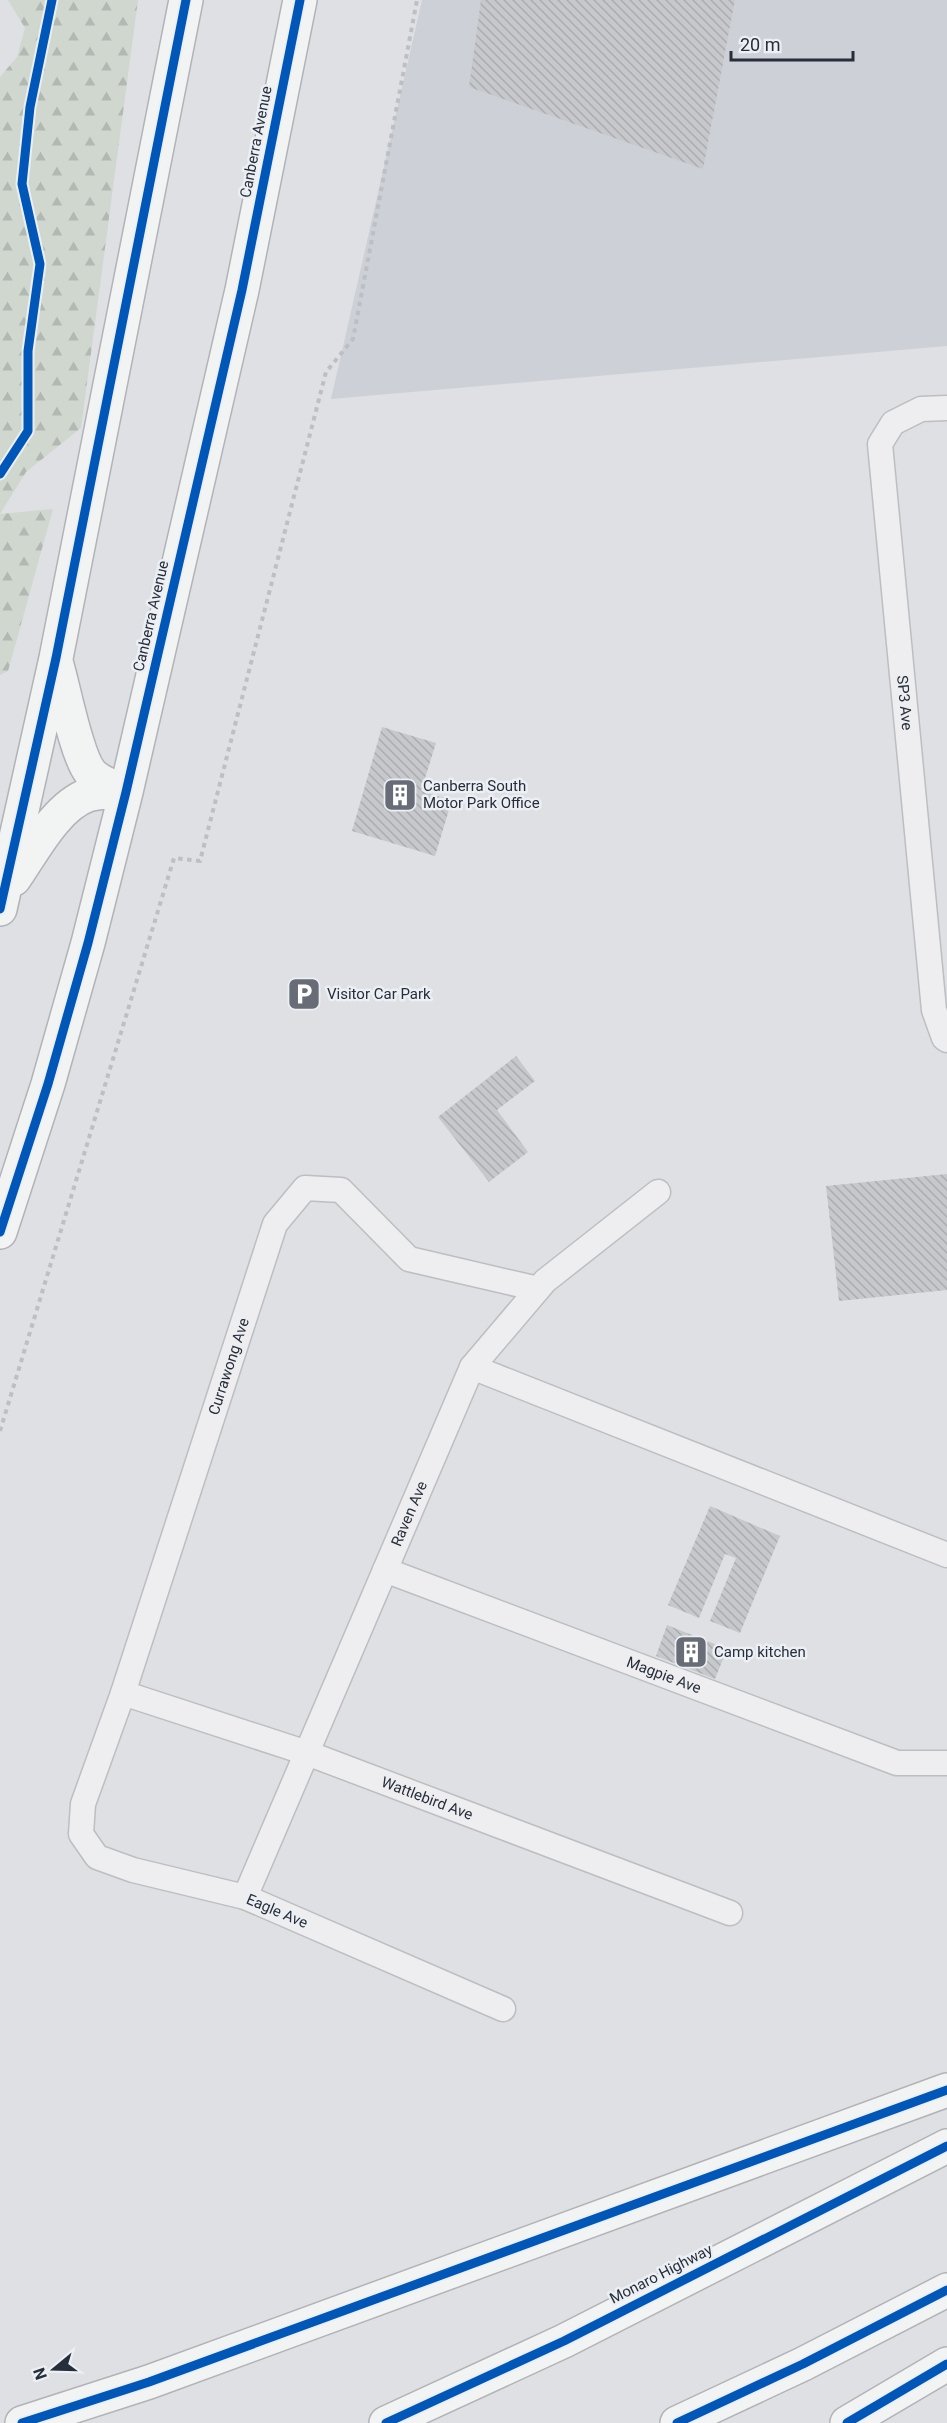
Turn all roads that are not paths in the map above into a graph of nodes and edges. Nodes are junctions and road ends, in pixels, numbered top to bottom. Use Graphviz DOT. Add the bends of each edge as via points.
graph roads {
  1 [pos="186,0"];
  2 [pos="300,0"];
  3 [pos="947,408"];
  4 [pos="56,658"];
  5 [pos="126,792"];
  6 [pos="2,901"];
  7 [pos="947,1040"];
  8 [pos="658,1192"];
  9 [pos="0,1232"];
  10 [pos="538,1289"];
  11 [pos="472,1367"];
  12 [pos="947,1555"];
  13 [pos="385,1570"];
  14 [pos="123,1693"];
  15 [pos="307,1753"];
  16 [pos="947,1763"];
  17 [pos="82,1804"];
  18 [pos="246,1897"];
  19 [pos="730,1913"];
  20 [pos="503,2009"];
  21 [pos="947,2090"];
  22 [pos="947,2146"];
  23 [pos="947,2290"];
  24 [pos="947,2364"];
  25 [pos="22,2423"];
  26 [pos="386,2423"];
  27 [pos="677,2423"];
  28 [pos="847,2423"];
  1 -- 4 [label="highway"];
  2 -- 5 [label="highway, Canberra Avenue" via="242,290"];
  3 -- 7 [label="lane, SP3 Ave" via="921,410 893,423 880,444 934,1010"];
  4 -- 5 [label="highway" via="87,766 97,778"];
  4 -- 6 [label="highway"];
  5 -- 6 [label="highway" via="95,793 69,806 52,824"];
  5 -- 9 [label="highway, Canberra Avenue" via="48,1084"];
  8 -- 10 [label="lane, Raven Ave"];
  10 -- 11 [label="lane, Raven Ave"];
  10 -- 14 [label="lane, Currawong Ave" via="409,1259 341,1190 305,1188 275,1224"];
  11 -- 12 [label="lane"];
  11 -- 13 [label="lane, Raven Ave"];
  13 -- 15 [label="lane, Raven Ave"];
  13 -- 16 [label="lane, Magpie Ave" via="897,1763"];
  14 -- 15 [label="lane, Wattlebird Ave"];
  14 -- 17 [label="lane, Currawong Ave"];
  15 -- 18 [label="lane, Raven Ave"];
  15 -- 19 [label="lane, Wattlebird Ave"];
  17 -- 18 [label="lane, Eagle Ave" via="81,1834 97,1857 133,1870"];
  18 -- 20 [label="lane, Eagle Ave"];
  21 -- 25 [label="highway" via="149,2382"];
  22 -- 26 [label="highway, Monaro Highway" via="564,2341"];
  23 -- 27 [label="highway"];
  24 -- 28 [label="highway"];
}
